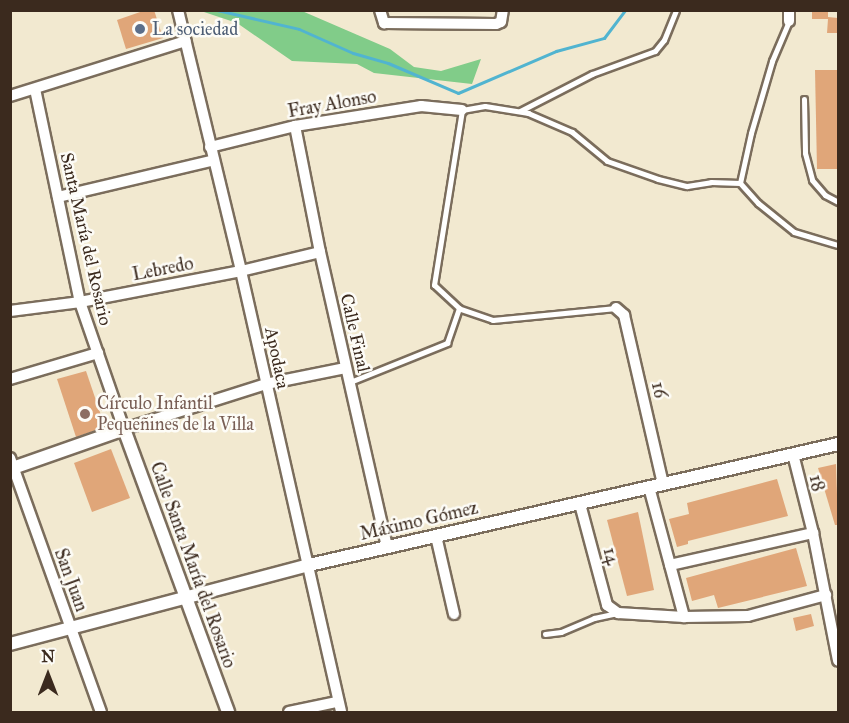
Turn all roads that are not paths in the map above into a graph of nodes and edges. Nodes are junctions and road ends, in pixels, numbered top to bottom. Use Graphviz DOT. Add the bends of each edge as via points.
graph roads {
  1 [pos="178,10"];
  2 [pos="503,10"];
  3 [pos="676,10"];
  4 [pos="380,16"];
  5 [pos="789,16"];
  6 [pos="186,41"];
  7 [pos="35,89"];
  8 [pos="10,96"];
  9 [pos="804,99"];
  10 [pos="462,110"];
  11 [pos="520,111"];
  12 [pos="295,126"];
  13 [pos="210,147"];
  14 [pos="214,160"];
  15 [pos="740,183"];
  16 [pos="58,197"];
  17 [pos="838,202"];
  18 [pos="838,244"];
  19 [pos="320,252"];
  20 [pos="241,271"];
  21 [pos="80,302"];
  22 [pos="459,308"];
  23 [pos="616,308"];
  24 [pos="10,311"];
  25 [pos="98,353"];
  26 [pos="345,368"];
  27 [pos="10,379"];
  28 [pos="348,382"];
  29 [pos="266,384"];
  30 [pos="124,429"];
  31 [pos="838,444"];
  32 [pos="793,454"];
  33 [pos="12,465"];
  34 [pos="663,484"];
  35 [pos="650,487"];
  36 [pos="580,504"];
  37 [pos="813,533"];
  38 [pos="436,536"];
  39 [pos="387,547"];
  40 [pos="309,565"];
  41 [pos="670,565"];
  42 [pos="826,595"];
  43 [pos="185,598"];
  44 [pos="618,613"];
  45 [pos="454,614"];
  46 [pos="684,617"];
  47 [pos="71,627"];
  48 [pos="545,634"];
  49 [pos="10,644"];
  50 [pos="838,661"];
  51 [pos="339,707"];
  52 [pos="101,712"];
  53 [pos="228,712"];
  54 [pos="290,712"];
  1 -- 6 [label="street, Apodaca"];
  2 -- 4 [label="street" via="501,22"];
  3 -- 11 [label="lane" via="655,51 592,74"];
  5 -- 15 [label="lane" via="772,61"];
  6 -- 7 [label="street"];
  6 -- 13 [label="street, Apodaca"];
  7 -- 8 [label="street"];
  7 -- 16 [label="street, Santa María del Rosario"];
  9 -- 17 [label="lane" via="805,153 812,180 825,195"];
  10 -- 11 [label="lane" via="484,106"];
  10 -- 12 [label="street, Fray Alonso" via="421,106"];
  10 -- 22 [label="lane" via="434,285"];
  11 -- 15 [label="lane" via="572,132 607,161 627,170 687,186"];
  12 -- 13 [label="street, Fray Alonso"];
  12 -- 19 [label="street, Calle Final"];
  13 -- 14 [label="street, Apodaca"];
  14 -- 16 [label="street"];
  14 -- 20 [label="street, Apodaca"];
  15 -- 18 [label="lane" via="758,204 794,232"];
  16 -- 21 [label="street, Santa María del Rosario"];
  19 -- 20 [label="street, Lebredo"];
  19 -- 26 [label="street, Calle Final"];
  20 -- 21 [label="street, Lebredo"];
  20 -- 29 [label="street, Apodaca"];
  21 -- 24 [label="street, Lebredo"];
  21 -- 25 [label="street, Santa María del Rosario"];
  22 -- 23 [label="lane" via="493,320"];
  22 -- 28 [label="lane" via="447,343"];
  23 -- 34 [label="street, 16" via="624,315"];
  25 -- 27 [label="street"];
  25 -- 30 [label="street, Santa María del Rosario"];
  26 -- 28 [label="street, Calle Final"];
  26 -- 29 [label="street"];
  28 -- 39 [label="street, Calle Final"];
  29 -- 30 [label="street"];
  29 -- 40 [label="street, Apodaca"];
  30 -- 33 [label="street"];
  30 -- 43 [label="street, Calle Santa María del Rosario"];
  31 -- 32 [label="street, Máximo Gómez"];
  32 -- 34 [label="street, Máximo Gómez"];
  32 -- 37 [label="street, 18"];
  33 -- 47 [label="street, San Juan"];
  34 -- 35 [label="street, Máximo Gómez"];
  35 -- 36 [label="street, Máximo Gómez"];
  35 -- 41 [label="street"];
  36 -- 38 [label="street, Máximo Gómez"];
  36 -- 44 [label="street, 14" via="607,605"];
  37 -- 41 [label="street"];
  37 -- 42 [label="street, 18"];
  38 -- 39 [label="street, Máximo Gómez"];
  38 -- 45 [label="street"];
  39 -- 40 [label="street, Máximo Gómez"];
  40 -- 43 [label="street, Máximo Gómez"];
  40 -- 51 [label="street, Apodaca"];
  41 -- 46 [label="street"];
  42 -- 46 [label="street" via="748,616"];
  42 -- 50 [label="street, 18"];
  43 -- 47 [label="street, Máximo Gómez"];
  43 -- 53 [label="street, Calle Santa María del Rosario"];
  44 -- 46 [label="street"];
  44 -- 48 [label="lane"];
  47 -- 49 [label="street, Máximo Gómez"];
  47 -- 52 [label="street, San Juan"];
  51 -- 54 [label="street"];
}
